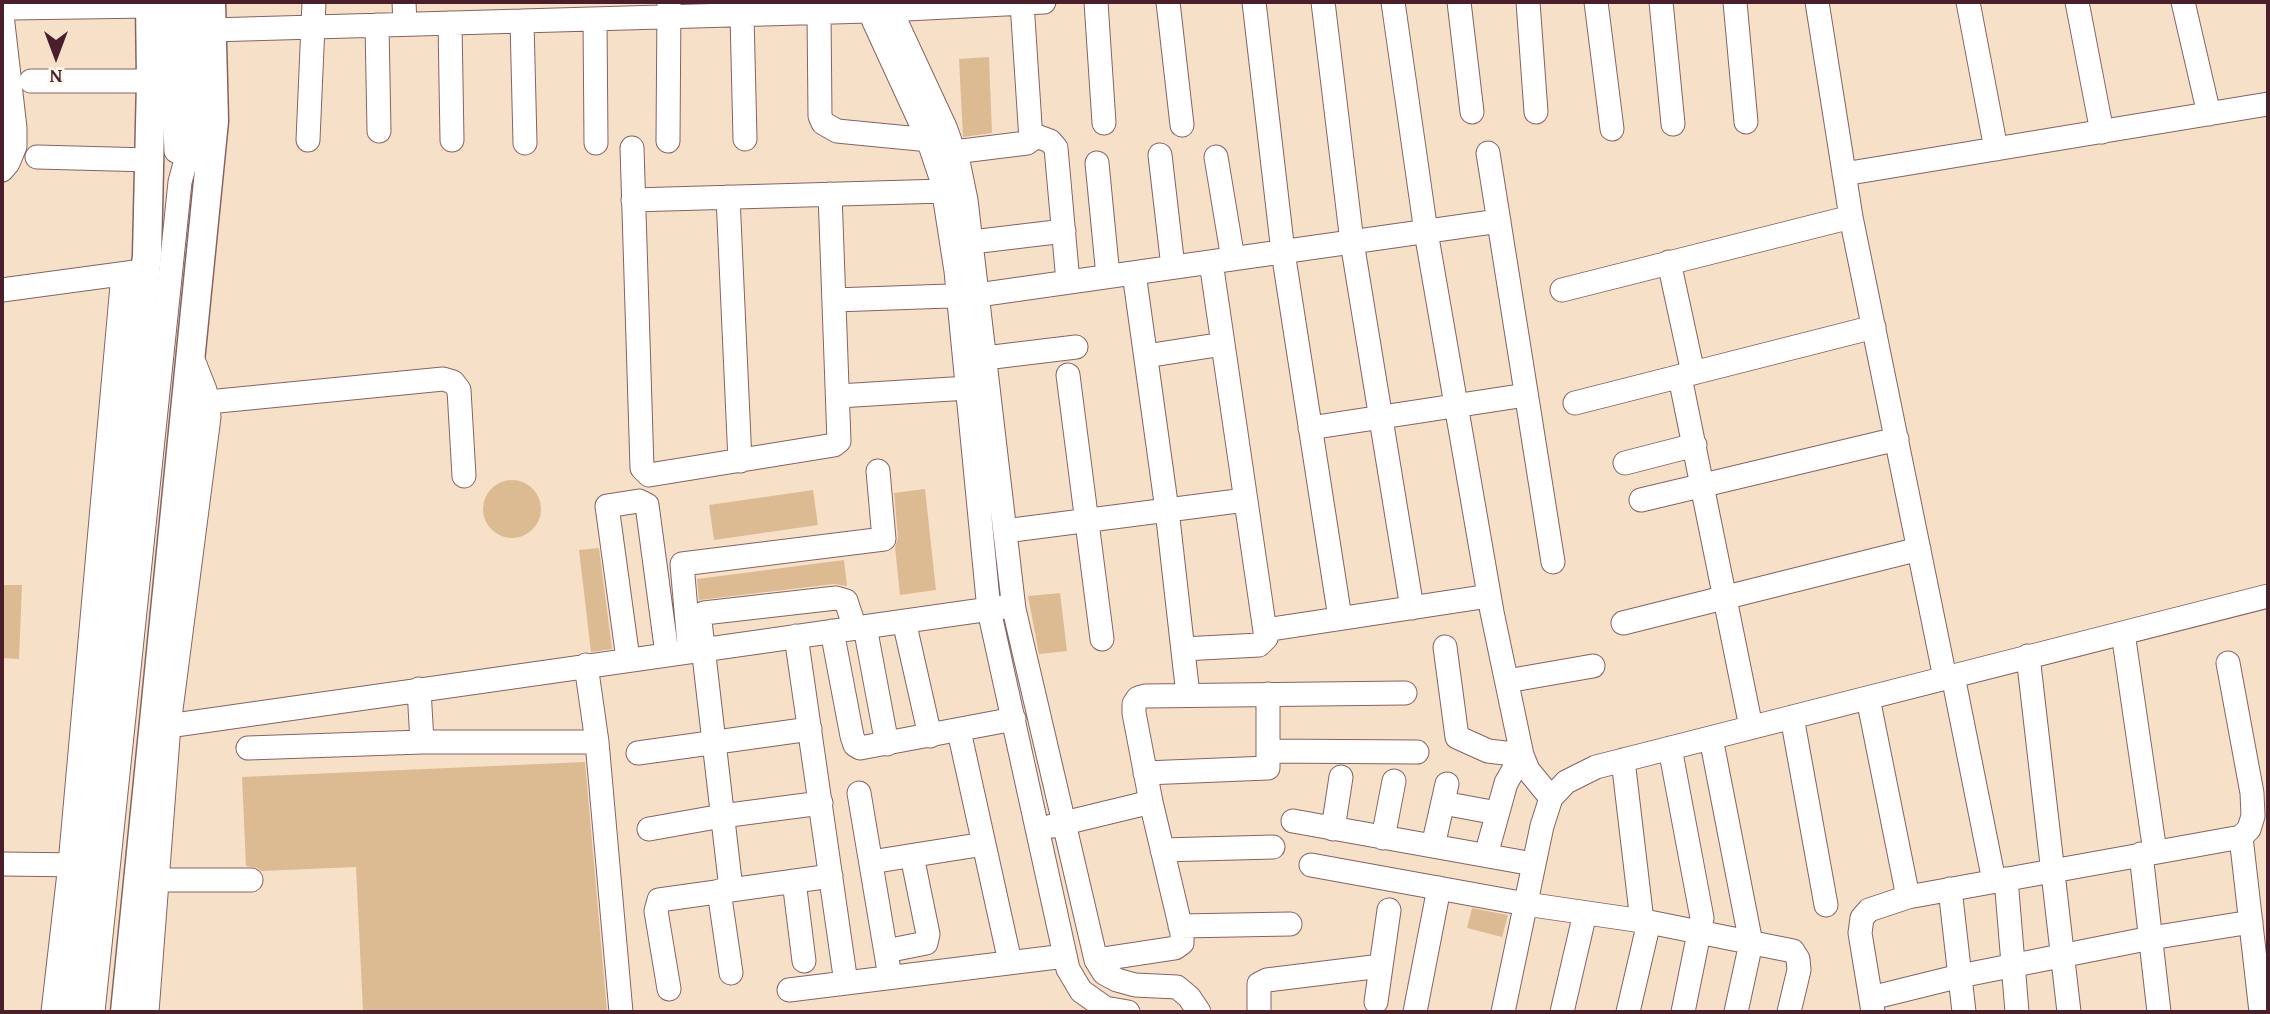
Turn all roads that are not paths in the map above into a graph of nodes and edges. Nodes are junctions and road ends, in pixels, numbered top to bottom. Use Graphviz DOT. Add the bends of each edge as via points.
graph roads {
  1 [pos="193,2"];
  2 [pos="211,2"];
  3 [pos="314,2"];
  4 [pos="1023,2"];
  5 [pos="1096,2"];
  6 [pos="1168,2"];
  7 [pos="1254,2"];
  8 [pos="1323,2"];
  9 [pos="1393,2"];
  10 [pos="1459,2"];
  11 [pos="1528,2"];
  12 [pos="1596,2"];
  13 [pos="1661,2"];
  14 [pos="1735,2"];
  15 [pos="1817,2"];
  16 [pos="1968,2"];
  17 [pos="2077,2"];
  18 [pos="2183,2"];
  19 [pos="157,3"];
  20 [pos="941,5"];
  21 [pos="878,6"];
  22 [pos="669,9"];
  23 [pos="6,11"];
  24 [pos="491,12"];
  25 [pos="405,13"];
  26 [pos="585,13"];
  27 [pos="819,13"];
  28 [pos="742,15"];
  29 [pos="522,21"];
  30 [pos="450,23"];
  31 [pos="377,25"];
  32 [pos="313,27"];
  33 [pos="211,30"];
  34 [pos="31,81"];
  35 [pos="152,81"];
  36 [pos="2268,104"];
  37 [pos="1472,113"];
  38 [pos="1536,113"];
  39 [pos="2208,114"];
  40 [pos="1104,122"];
  41 [pos="1746,122"];
  42 [pos="1673,124"];
  43 [pos="1182,125"];
  44 [pos="1612,129"];
  45 [pos="379,131"];
  46 [pos="2102,132"];
  47 [pos="1031,134"];
  48 [pos="746,139"];
  49 [pos="308,140"];
  50 [pos="452,140"];
  51 [pos="668,141"];
  52 [pos="525,143"];
  53 [pos="596,144"];
  54 [pos="944,144"];
  55 [pos="632,148"];
  56 [pos="1996,149"];
  57 [pos="1488,153"];
  58 [pos="1160,155"];
  59 [pos="37,157"];
  60 [pos="1216,157"];
  61 [pos="150,160"];
  62 [pos="1097,163"];
  63 [pos="2,170"];
  64 [pos="1844,174"];
  65 [pos="180,182"];
  66 [pos="944,191"];
  67 [pos="830,194"];
  68 [pos="728,197"];
  69 [pos="633,200"];
  70 [pos="1851,217"];
  71 [pos="1499,221"];
  72 [pos="1063,231"];
  73 [pos="1426,232"];
  74 [pos="972,242"];
  75 [pos="1352,242"];
  76 [pos="1283,252"];
  77 [pos="1222,260"];
  78 [pos="1669,262"];
  79 [pos="1173,267"];
  80 [pos="134,272"];
  81 [pos="1134,272"];
  82 [pos="1108,276"];
  83 [pos="1068,282"];
  84 [pos="2,290"];
  85 [pos="1562,290"];
  86 [pos="968,295"];
  87 [pos="834,300"];
  88 [pos="1874,327"];
  89 [pos="1223,344"];
  90 [pos="1076,347"];
  91 [pos="1146,356"];
  92 [pos="192,357"];
  93 [pos="985,358"];
  94 [pos="1068,375"];
  95 [pos="1687,375"];
  96 [pos="968,388"];
  97 [pos="1526,395"];
  98 [pos="839,396"];
  99 [pos="208,402"];
  100 [pos="1575,403"];
  101 [pos="1456,407"];
  102 [pos="1381,417"];
  103 [pos="1310,428"];
  104 [pos="1896,439"];
  105 [pos="1695,445"];
  106 [pos="740,461"];
  107 [pos="1625,463"];
  108 [pos="878,471"];
  109 [pos="464,475"];
  110 [pos="1703,485"];
  111 [pos="1245,500"];
  112 [pos="1641,500"];
  113 [pos="1167,510"];
  114 [pos="1087,520"];
  115 [pos="1005,531"];
  116 [pos="1919,550"];
  117 [pos="1553,562"];
  118 [pos="1489,596"];
  119 [pos="2268,596"];
  120 [pos="1725,597"];
  121 [pos="1014,606"];
  122 [pos="1412,608"];
  123 [pos="989,610"];
  124 [pos="1340,618"];
  125 [pos="904,621"];
  126 [pos="1623,623"];
  127 [pos="860,627"];
  128 [pos="1265,630"];
  129 [pos="832,631"];
  130 [pos="2123,633"];
  131 [pos="796,636"];
  132 [pos="1102,639"];
  133 [pos="1445,647"];
  134 [pos="1183,649"];
  135 [pos="696,650"];
  136 [pos="667,654"];
  137 [pos="2028,656"];
  138 [pos="628,659"];
  139 [pos="2228,663"];
  140 [pos="586,665"];
  141 [pos="1593,666"];
  142 [pos="1949,677"];
  143 [pos="1507,681"];
  144 [pos="419,689"];
  145 [pos="1405,693"];
  146 [pos="1268,694"];
  147 [pos="1188,695"];
  148 [pos="1868,698"];
  149 [pos="1792,717"];
  150 [pos="1014,719"];
  151 [pos="162,727"];
  152 [pos="1751,727"];
  153 [pos="810,729"];
  154 [pos="959,731"];
  155 [pos="929,736"];
  156 [pos="1711,738"];
  157 [pos="422,742"];
  158 [pos="597,742"];
  159 [pos="714,742"];
  160 [pos="887,744"];
  161 [pos="248,748"];
  162 [pos="1670,748"];
  163 [pos="1268,751"];
  164 [pos="1417,752"];
  165 [pos="638,753"];
  166 [pos="1522,755"];
  167 [pos="1623,760"];
  168 [pos="1145,774"];
  169 [pos="1341,777"];
  170 [pos="1394,780"];
  171 [pos="859,793"];
  172 [pos="1551,799"];
  173 [pos="1151,802"];
  174 [pos="821,803"];
  175 [pos="1497,813"];
  176 [pos="723,816"];
  177 [pos="1293,821"];
  178 [pos="1063,822"];
  179 [pos="649,829"];
  180 [pos="1333,829"];
  181 [pos="1038,830"];
  182 [pos="2241,836"];
  183 [pos="1383,838"];
  184 [pos="984,844"];
  185 [pos="1433,846"];
  186 [pos="1273,847"];
  187 [pos="1162,850"];
  188 [pos="2148,853"];
  189 [pos="1486,855"];
  190 [pos="912,856"];
  191 [pos="871,862"];
  192 [pos="2,864"];
  193 [pos="78,864"];
  194 [pos="1533,864"];
  195 [pos="1311,865"];
  196 [pos="2053,870"];
  197 [pos="831,876"];
  198 [pos="158,880"];
  199 [pos="251,880"];
  200 [pos="2000,880"];
  201 [pos="794,881"];
  202 [pos="1439,888"];
  203 [pos="1950,889"];
  204 [pos="725,890"];
  205 [pos="1908,898"];
  206 [pos="1526,904"];
  207 [pos="1826,905"];
  208 [pos="1389,911"];
  209 [pos="1585,913"];
  210 [pos="1646,921"];
  211 [pos="2251,922"];
  212 [pos="1290,924"];
  213 [pos="1180,926"];
  214 [pos="1700,932"];
  215 [pos="2151,938"];
  216 [pos="1751,943"];
  217 [pos="886,951"];
  218 [pos="2063,955"];
  219 [pos="1065,956"];
  220 [pos="1096,960"];
  221 [pos="804,961"];
  222 [pos="1010,962"];
  223 [pos="2013,966"];
  224 [pos="1381,967"];
  225 [pos="731,973"];
  226 [pos="1960,976"];
  227 [pos="890,977"];
  228 [pos="846,983"];
  229 [pos="669,989"];
  230 [pos="789,990"];
  231 [pos="1376,1002"];
  232 [pos="1872,1005"];
  233 [pos="2256,1011"];
  234 [pos="53,1012"];
  235 [pos="72,1012"];
  236 [pos="93,1012"];
  237 [pos="125,1012"];
  238 [pos="147,1012"];
  239 [pos="621,1012"];
  240 [pos="1128,1012"];
  241 [pos="1199,1012"];
  242 [pos="1259,1012"];
  243 [pos="1415,1012"];
  244 [pos="1503,1012"];
  245 [pos="1562,1012"];
  246 [pos="1628,1012"];
  247 [pos="1683,1012"];
  248 [pos="1736,1012"];
  249 [pos="1789,1012"];
  250 [pos="1964,1012"];
  251 [pos="2017,1012"];
  252 [pos="2069,1012"];
  253 [pos="2159,1012"];
  1 -- 65 [label="street" via="194,87"];
  2 -- 33 [label="main road"];
  3 -- 32 [label="street"];
  4 -- 20 [label="street"];
  4 -- 47 [label="street"];
  5 -- 40 [label="street"];
  6 -- 43 [label="street"];
  7 -- 76 [label="street"];
  8 -- 75 [label="street"];
  9 -- 73 [label="street"];
  10 -- 37 [label="street"];
  11 -- 38 [label="street"];
  12 -- 44 [label="street"];
  13 -- 42 [label="street"];
  14 -- 41 [label="street"];
  15 -- 64 [label="street"];
  16 -- 56 [label="street"];
  17 -- 46 [label="street"];
  18 -- 39 [label="street"];
  19 -- 23 [label="street"];
  19 -- 35 [label="main road"];
  19 -- 65 [label="street" via="172,86"];
  20 -- 21 [label="street"];
  21 -- 27 [label="street"];
  21 -- 54 [label="street"];
  22 -- 26 [label="street"];
  22 -- 28 [label="street"];
  22 -- 51 [label="street"];
  23 -- 63 [label="street" via="15,146"];
  24 -- 29 [label="street"];
  24 -- 30 [label="street"];
  25 -- 30 [label="street"];
  25 -- 31 [label="street"];
  26 -- 29 [label="street"];
  26 -- 53 [label="street"];
  27 -- 28 [label="street"];
  27 -- 54 [label="street" via="822,123 837,131"];
  28 -- 48 [label="street"];
  29 -- 52 [label="street"];
  30 -- 50 [label="street"];
  31 -- 32 [label="street"];
  31 -- 45 [label="street"];
  32 -- 33 [label="street"];
  32 -- 49 [label="street"];
  33 -- 92 [label="main road" via="214,121"];
  34 -- 35 [label="street"];
  35 -- 61 [label="main road"];
  36 -- 39 [label="street"];
  39 -- 46 [label="street"];
  46 -- 56 [label="street"];
  47 -- 54 [label="street" via="1027,143"];
  47 -- 72 [label="street" via="1054,144"];
  54 -- 66 [label="street"];
  54 -- 74 [label="street" via="966,200"];
  55 -- 69 [label="street"];
  56 -- 64 [label="street"];
  57 -- 71 [label="street"];
  58 -- 79 [label="street"];
  59 -- 61 [label="street"];
  60 -- 77 [label="street"];
  61 -- 80 [label="main road"];
  62 -- 82 [label="street"];
  64 -- 70 [label="street"];
  65 -- 236 [label="street"];
  66 -- 67 [label="street"];
  66 -- 86 [label="street"];
  67 -- 68 [label="street"];
  67 -- 87 [label="street"];
  68 -- 69 [label="street"];
  68 -- 106 [label="street"];
  69 -- 106 [label="street" via="642,468 657,475"];
  70 -- 78 [label="street"];
  70 -- 88 [label="street"];
  71 -- 73 [label="street"];
  71 -- 97 [label="street"];
  72 -- 74 [label="street"];
  72 -- 83 [label="street"];
  73 -- 75 [label="street"];
  73 -- 101 [label="street"];
  74 -- 86 [label="street"];
  75 -- 76 [label="street"];
  75 -- 102 [label="street"];
  76 -- 77 [label="street"];
  76 -- 103 [label="street"];
  77 -- 79 [label="street"];
  77 -- 89 [label="street"];
  78 -- 85 [label="street"];
  78 -- 95 [label="street"];
  79 -- 81 [label="street"];
  80 -- 84 [label="street"];
  80 -- 193 [label="main road"];
  81 -- 82 [label="street"];
  81 -- 91 [label="street"];
  82 -- 83 [label="street"];
  83 -- 86 [label="street"];
  86 -- 87 [label="street"];
  86 -- 93 [label="street"];
  86 -- 96 [label="street"];
  87 -- 98 [label="street"];
  88 -- 95 [label="street"];
  88 -- 104 [label="street"];
  89 -- 91 [label="street"];
  89 -- 111 [label="street"];
  90 -- 93 [label="street"];
  91 -- 113 [label="street"];
  92 -- 99 [label="street"];
  92 -- 151 [label="main road"];
  93 -- 115 [label="street"];
  94 -- 114 [label="street"];
  95 -- 100 [label="street"];
  95 -- 105 [label="street"];
  96 -- 98 [label="street"];
  96 -- 123 [label="street"];
  97 -- 101 [label="street"];
  97 -- 117 [label="street"];
  98 -- 106 [label="street" via="840,437 834,446"];
  99 -- 109 [label="street" via="443,379 458,390"];
  99 -- 151 [label="street" via="208,435"];
  101 -- 102 [label="street"];
  101 -- 118 [label="street"];
  102 -- 103 [label="street"];
  102 -- 122 [label="street"];
  103 -- 124 [label="street"];
  104 -- 110 [label="street"];
  104 -- 116 [label="street"];
  105 -- 107 [label="street"];
  105 -- 110 [label="street"];
  108 -- 135 [label="street" via="884,539 682,564"];
  110 -- 112 [label="street"];
  110 -- 120 [label="street"];
  111 -- 113 [label="street"];
  111 -- 128 [label="street"];
  113 -- 114 [label="street"];
  113 -- 134 [label="street"];
  114 -- 115 [label="street"];
  114 -- 132 [label="street"];
  115 -- 121 [label="street"];
  116 -- 120 [label="street"];
  116 -- 142 [label="street"];
  118 -- 122 [label="street"];
  118 -- 143 [label="street"];
  119 -- 130 [label="street"];
  120 -- 126 [label="street"];
  120 -- 152 [label="street"];
  121 -- 123 [label="street"];
  121 -- 178 [label="street"];
  122 -- 124 [label="street"];
  123 -- 125 [label="street"];
  123 -- 150 [label="street"];
  124 -- 128 [label="street"];
  125 -- 127 [label="street"];
  125 -- 155 [label="street"];
  127 -- 129 [label="street"];
  127 -- 135 [label="street" via="846,601 836,598 704,612"];
  127 -- 160 [label="street"];
  128 -- 134 [label="street" via="1266,638 1259,645"];
  129 -- 131 [label="street"];
  129 -- 160 [label="street" via="855,745"];
  130 -- 137 [label="street"];
  130 -- 188 [label="street"];
  131 -- 135 [label="street"];
  131 -- 153 [label="street"];
  133 -- 166 [label="street" via="1457,737 1488,751"];
  134 -- 147 [label="street"];
  135 -- 136 [label="street"];
  135 -- 159 [label="street"];
  136 -- 138 [label="street"];
  136 -- 138 [label="street" via="647,505 639,501 607,506"];
  137 -- 142 [label="street"];
  137 -- 196 [label="street"];
  138 -- 140 [label="street"];
  139 -- 182 [label="street" via="2252,793 2253,816"];
  140 -- 144 [label="street"];
  140 -- 158 [label="street"];
  141 -- 143 [label="street"];
  142 -- 148 [label="street"];
  142 -- 200 [label="street"];
  143 -- 166 [label="street"];
  144 -- 151 [label="street"];
  144 -- 157 [label="street"];
  145 -- 146 [label="street"];
  146 -- 147 [label="street"];
  146 -- 163 [label="street"];
  147 -- 168 [label="street" via="1145,696 1134,704"];
  148 -- 149 [label="street"];
  148 -- 205 [label="street"];
  149 -- 152 [label="street"];
  149 -- 207 [label="street"];
  150 -- 154 [label="street"];
  150 -- 181 [label="street"];
  151 -- 198 [label="street"];
  151 -- 237 [label="main road"];
  152 -- 156 [label="street"];
  153 -- 159 [label="street"];
  153 -- 174 [label="street"];
  154 -- 155 [label="street"];
  154 -- 184 [label="street"];
  155 -- 160 [label="street"];
  156 -- 162 [label="street"];
  156 -- 216 [label="street"];
  157 -- 158 [label="street"];
  157 -- 161 [label="street"];
  158 -- 239 [label="street"];
  159 -- 165 [label="street"];
  159 -- 176 [label="street"];
  162 -- 167 [label="street"];
  162 -- 214 [label="street" via="1701,911"];
  163 -- 164 [label="street"];
  163 -- 168 [label="street" via="1268,768"];
  166 -- 172 [label="street"];
  166 -- 175 [label="street" via="1506,783"];
  167 -- 172 [label="street" via="1566,782"];
  167 -- 210 [label="street"];
  168 -- 173 [label="street"];
  169 -- 180 [label="street"];
  170 -- 183 [label="street"];
  171 -- 191 [label="street"];
  172 -- 194 [label="street"];
  173 -- 178 [label="street"];
  173 -- 187 [label="street"];
  174 -- 176 [label="street"];
  174 -- 197 [label="street"];
  175 -- 185 [label="street" via="1445,794"];
  175 -- 189 [label="street"];
  176 -- 179 [label="street"];
  176 -- 204 [label="street"];
  177 -- 180 [label="street"];
  178 -- 181 [label="street"];
  178 -- 220 [label="street"];
  180 -- 183 [label="street"];
  181 -- 219 [label="street"];
  182 -- 188 [label="street"];
  182 -- 211 [label="street"];
  183 -- 185 [label="street"];
  184 -- 190 [label="street"];
  184 -- 222 [label="street"];
  185 -- 189 [label="street"];
  186 -- 187 [label="street"];
  187 -- 213 [label="street"];
  188 -- 196 [label="street"];
  188 -- 215 [label="street"];
  189 -- 194 [label="street"];
  190 -- 191 [label="street"];
  190 -- 217 [label="street" via="926,943"];
  191 -- 217 [label="street"];
  192 -- 193 [label="street"];
  193 -- 234 [label="street"];
  193 -- 235 [label="main road"];
  194 -- 206 [label="street"];
  195 -- 202 [label="street"];
  196 -- 200 [label="street"];
  196 -- 218 [label="street"];
  197 -- 201 [label="street"];
  197 -- 228 [label="street"];
  198 -- 199 [label="street"];
  198 -- 238 [label="street"];
  200 -- 203 [label="street"];
  200 -- 223 [label="street"];
  201 -- 204 [label="street"];
  201 -- 221 [label="street"];
  202 -- 206 [label="street"];
  202 -- 243 [label="street"];
  203 -- 205 [label="street"];
  203 -- 226 [label="street"];
  204 -- 225 [label="street"];
  204 -- 229 [label="street" via="664,898 657,904"];
  205 -- 232 [label="street" via="1862,918 1860,933"];
  206 -- 209 [label="street"];
  206 -- 244 [label="street"];
  208 -- 224 [label="street"];
  209 -- 210 [label="street"];
  209 -- 245 [label="street"];
  210 -- 214 [label="street"];
  210 -- 246 [label="street"];
  211 -- 215 [label="street"];
  211 -- 233 [label="street"];
  212 -- 213 [label="street"];
  213 -- 220 [label="street" via="1182,943 1175,948"];
  214 -- 216 [label="street"];
  214 -- 247 [label="street"];
  215 -- 218 [label="street"];
  215 -- 253 [label="street"];
  216 -- 248 [label="street"];
  216 -- 249 [label="street" via="1793,951 1798,959"];
  217 -- 227 [label="street"];
  218 -- 223 [label="street"];
  218 -- 252 [label="street"];
  219 -- 222 [label="street"];
  219 -- 240 [label="street" via="1081,991 1105,1008"];
  220 -- 241 [label="street" via="1104,973 1117,980 1177,987"];
  222 -- 227 [label="street"];
  223 -- 226 [label="street"];
  223 -- 251 [label="street"];
  224 -- 231 [label="street"];
  224 -- 242 [label="street" via="1267,980 1259,984"];
  226 -- 232 [label="street"];
  226 -- 250 [label="street"];
  227 -- 228 [label="street"];
  228 -- 230 [label="street"];
}
